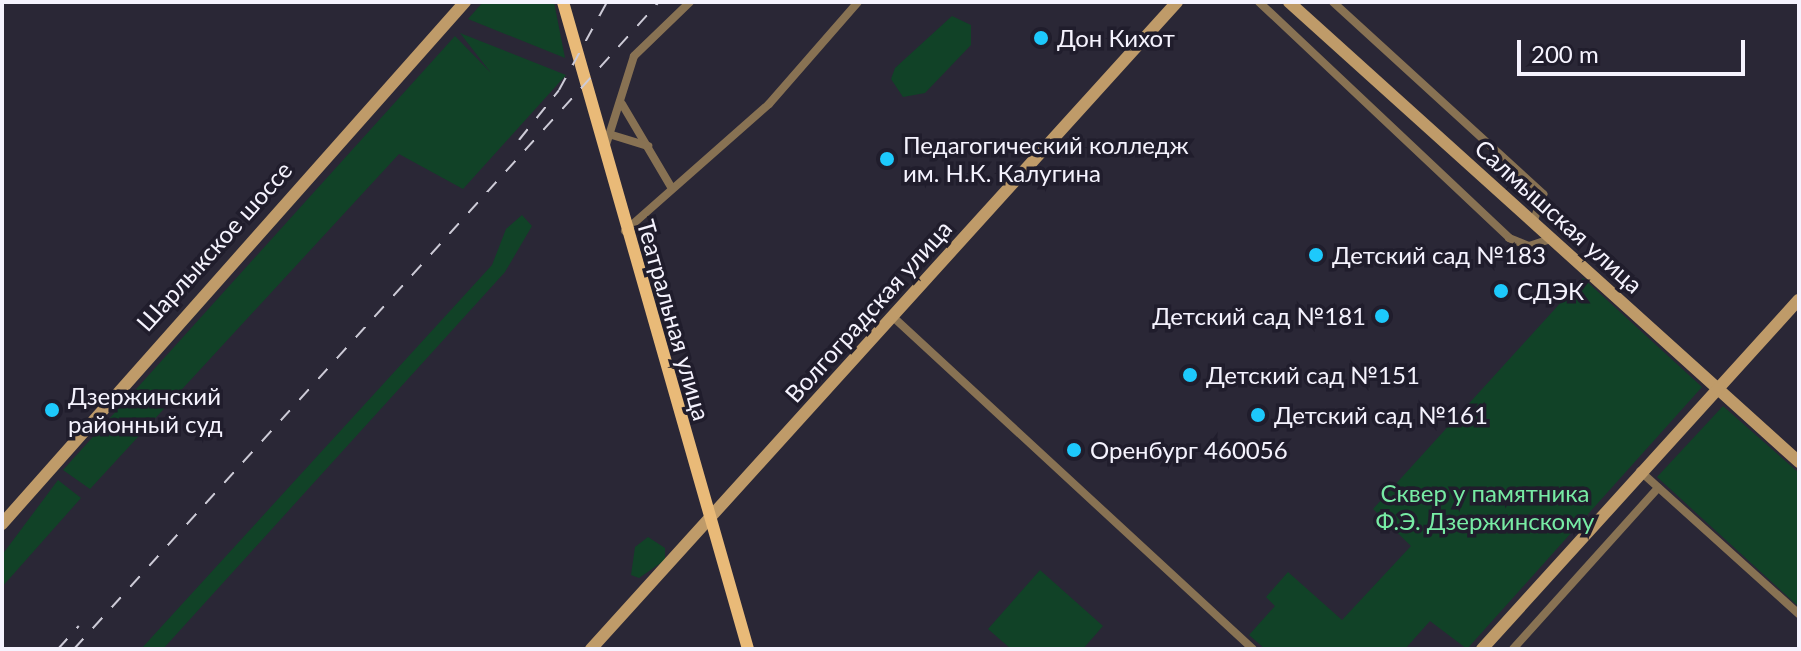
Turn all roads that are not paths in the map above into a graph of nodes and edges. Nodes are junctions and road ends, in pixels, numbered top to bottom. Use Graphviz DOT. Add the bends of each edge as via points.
graph roads {
  1 [pos="465,2"];
  2 [pos="563,2"];
  3 [pos="690,2"];
  4 [pos="858,2"];
  5 [pos="1177,2"];
  6 [pos="1259,2"];
  7 [pos="1289,2"];
  8 [pos="1333,2"];
  9 [pos="622,103"];
  10 [pos="612,135"];
  11 [pos="649,146"];
  12 [pos="603,153"];
  13 [pos="671,187"];
  14 [pos="1533,223"];
  15 [pos="624,231"];
  16 [pos="1551,239"];
  17 [pos="1799,300"];
  18 [pos="892,316"];
  19 [pos="1716,388"];
  20 [pos="1799,462"];
  21 [pos="1639,470"];
  22 [pos="1658,488"];
  23 [pos="710,520"];
  24 [pos="2,524"];
  25 [pos="1799,614"];
  26 [pos="591,649"];
  27 [pos="748,649"];
  28 [pos="1253,649"];
  29 [pos="1482,649"];
  30 [pos="1513,649"];
  1 -- 24 [label="main road, Шарлыкское шоссе"];
  2 -- 12 [label="main road, Театральная улица"];
  3 -- 9 [label="street" via="634,56"];
  4 -- 13 [label="street" via="769,104"];
  5 -- 18 [label="main road, Волгоградская улица"];
  6 -- 16 [label="street" via="1509,238 1529,246"];
  7 -- 14 [label="main road, Салмышская улица"];
  8 -- 14 [label="street" via="1543,194"];
  9 -- 10 [label="street"];
  9 -- 11 [label="street"];
  10 -- 11 [label="street"];
  10 -- 12 [label="street"];
  11 -- 13 [label="street"];
  12 -- 15 [label="main road, Театральная улица"];
  13 -- 15 [label="street"];
  14 -- 16 [label="main road, Салмышская улица"];
  15 -- 23 [label="main road, Театральная улица"];
  16 -- 19 [label="main road, Салмышская улица"];
  17 -- 19 [label="main road"];
  18 -- 23 [label="main road, Волгоградская улица"];
  18 -- 28 [label="street"];
  19 -- 20 [label="main road, Салмышская улица"];
  19 -- 21 [label="main road"];
  21 -- 22 [label="street"];
  21 -- 29 [label="main road"];
  22 -- 25 [label="street"];
  22 -- 30 [label="street"];
  23 -- 26 [label="main road, Волгоградская улица"];
  23 -- 27 [label="main road, Театральная улица"];
}
